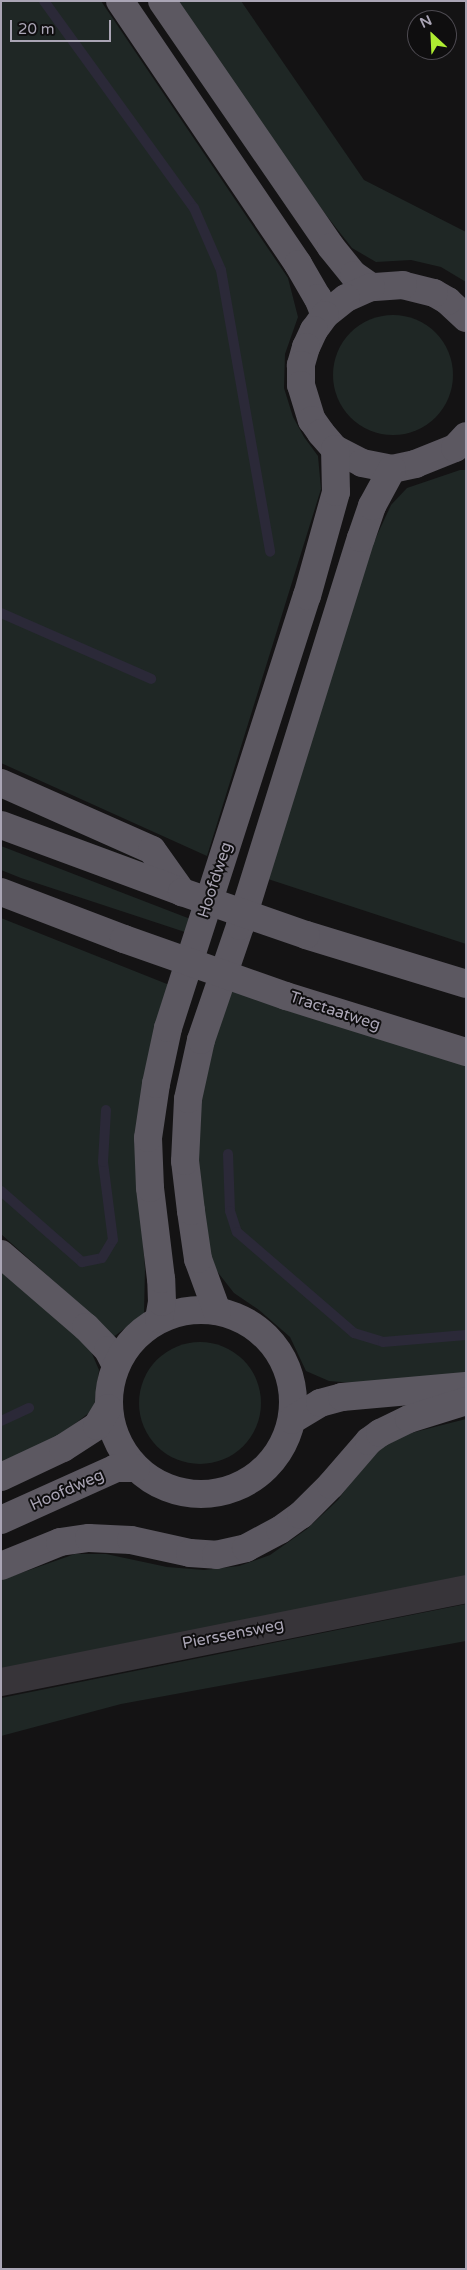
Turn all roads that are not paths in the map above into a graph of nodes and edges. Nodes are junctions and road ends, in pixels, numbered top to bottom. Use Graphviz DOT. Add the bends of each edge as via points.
graph roads {
  1 [pos="120,1"];
  2 [pos="162,1"];
  3 [pos="370,287"];
  4 [pos="325,315"];
  5 [pos="466,318"];
  6 [pos="462,445"];
  7 [pos="335,449"];
  8 [pos="392,469"];
  9 [pos="1,784"];
  10 [pos="1,825"];
  11 [pos="1,892"];
  12 [pos="182,892"];
  13 [pos="466,984"];
  14 [pos="466,1052"];
  15 [pos="1,1254"];
  16 [pos="217,1311"];
  17 [pos="158,1319"];
  18 [pos="115,1364"];
  19 [pos="466,1386"];
  20 [pos="466,1401"];
  21 [pos="108,1408"];
  22 [pos="292,1420"];
  23 [pos="136,1468"];
  24 [pos="1,1477"];
  25 [pos="1,1520"];
  26 [pos="1,1566"];
  27 [pos="466,1589"];
  28 [pos="1,1682"];
  1 -- 4 [label="highway" via="298,264"];
  2 -- 3 [label="highway" via="330,247 354,275"];
  3 -- 4 [label="highway" via="346,298"];
  3 -- 5 [label="highway" via="403,285 434,293"];
  4 -- 7 [label="highway" via="306,347 301,365 301,385 312,420"];
  6 -- 8 [label="highway" via="435,458"];
  7 -- 8 [label="highway" via="362,463"];
  7 -- 17 [label="highway, Hoofdweg" via="336,492 307,596 168,1028 156,1084 148,1138 150,1188 161,1279 162,1302"];
  8 -- 16 [label="highway" via="372,506 361,538 240,926 201,1040 188,1099 184,1161 190,1211 198,1259"];
  9 -- 12 [label="highway" via="152,850"];
  10 -- 12 [label="highway"];
  11 -- 14 [label="highway, Tractaatweg, bridge" via="286,996"];
  12 -- 13 [label="highway, bridge" via="306,935"];
  15 -- 18 [label="highway" via="86,1327 108,1350"];
  16 -- 17 [label="highway" via="187,1310"];
  16 -- 22 [label="highway" via="251,1325 277,1350 291,1384"];
  17 -- 18 [label="highway" via="133,1338"];
  18 -- 21 [label="highway"];
  19 -- 22 [label="highway" via="342,1397 320,1404"];
  20 -- 26 [label="highway" via="380,1432 300,1515 246,1548 216,1555 190,1553 131,1540 89,1538 60,1542"];
  21 -- 23 [label="highway" via="114,1433"];
  21 -- 24 [label="highway" via="97,1426 63,1448"];
  22 -- 23 [label="highway" via="287,1436 269,1466 256,1477 226,1492 209,1496 184,1492 151,1480"];
  23 -- 25 [label="highway, Hoofdweg" via="116,1468"];
  27 -- 28 [label="street, Pierssensweg"];
}
